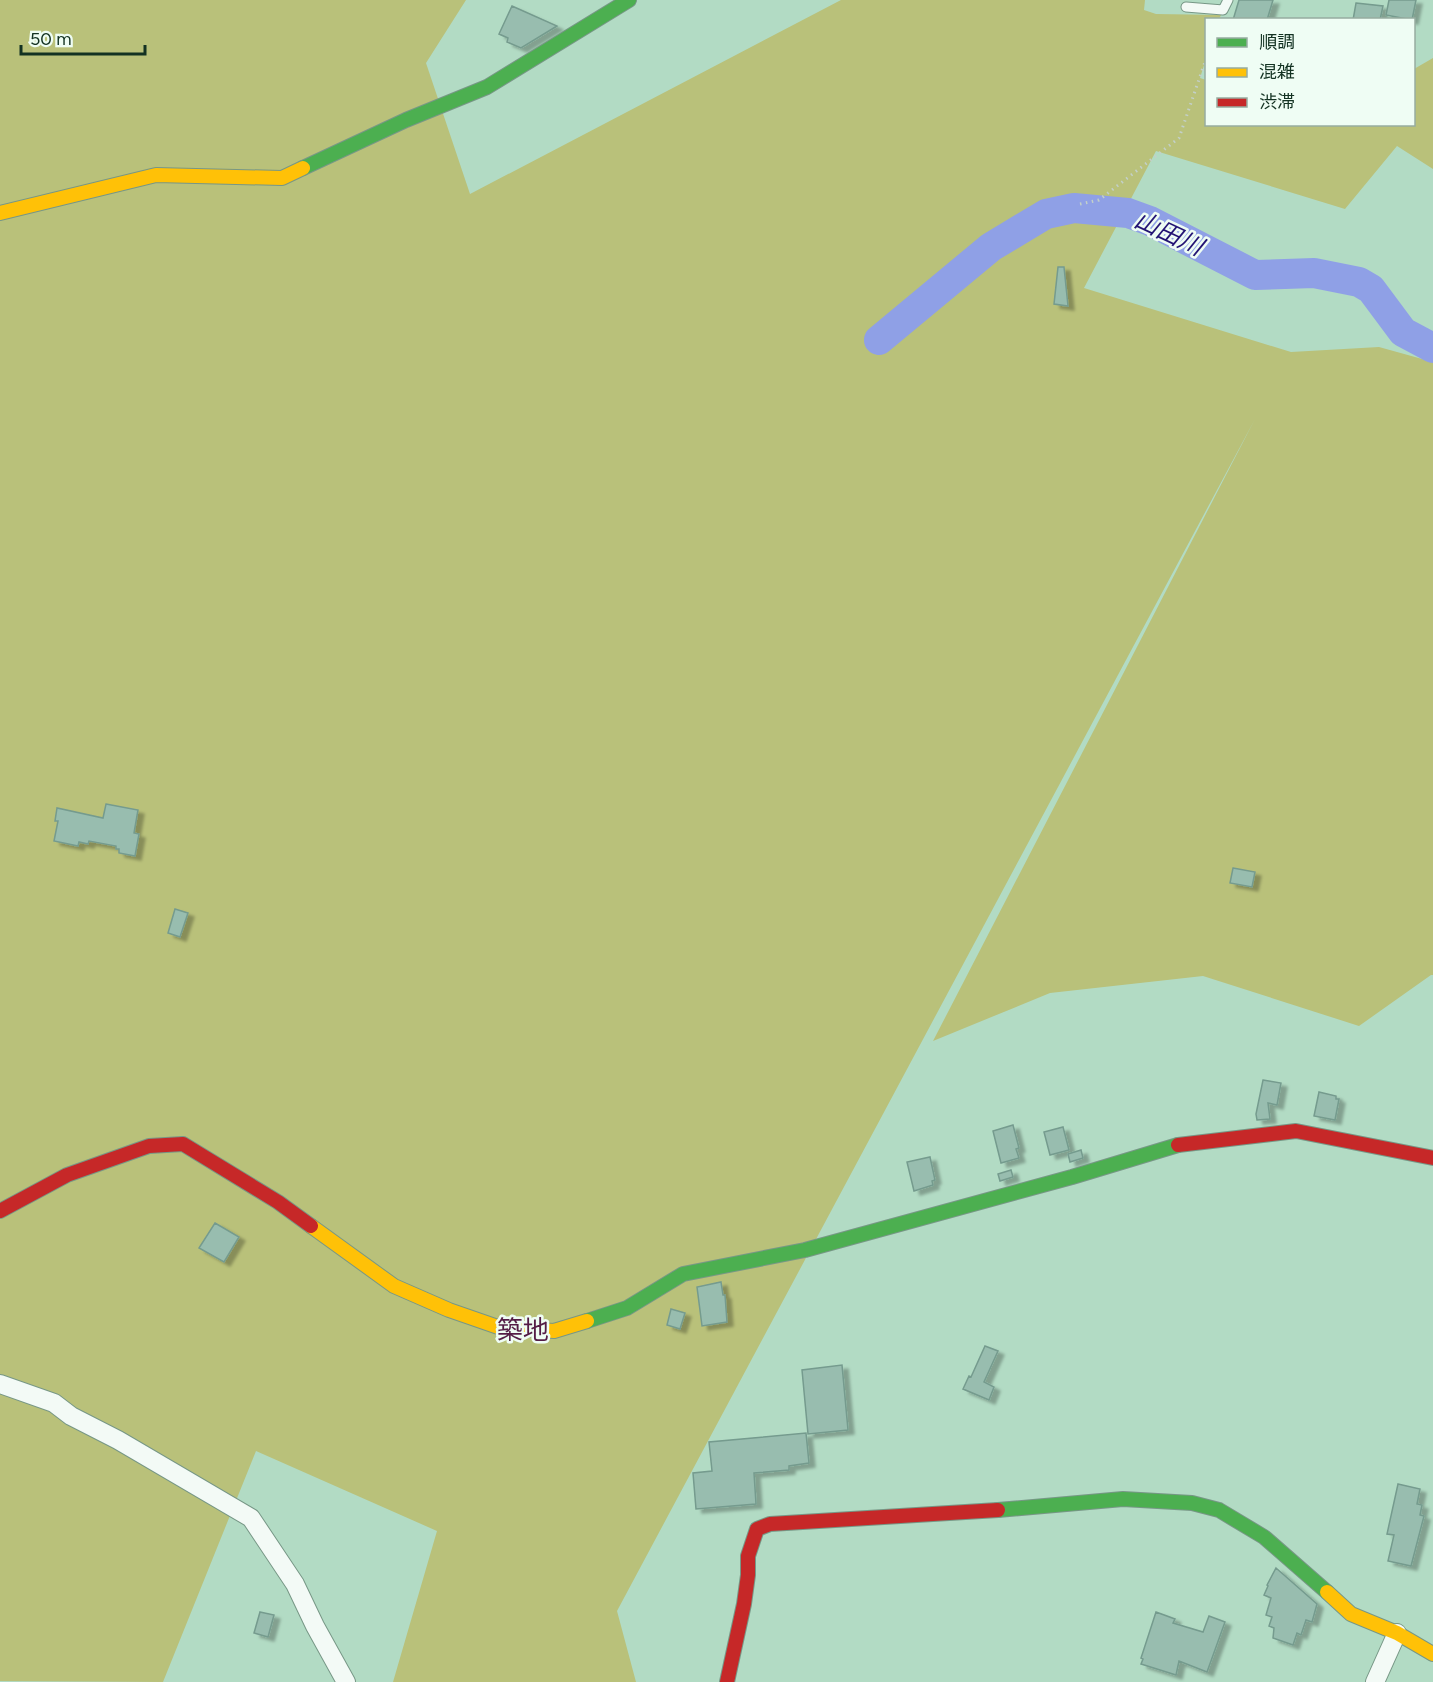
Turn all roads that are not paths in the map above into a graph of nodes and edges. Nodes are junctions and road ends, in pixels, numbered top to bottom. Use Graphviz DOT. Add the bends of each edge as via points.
graph roads {
  1 [pos="629,0"];
  2 [pos="1228,0"];
  3 [pos="1186,7"];
  4 [pos="0,213"];
  5 [pos="1433,1158"];
  6 [pos="0,1210"];
  7 [pos="0,1384"];
  8 [pos="1397,1633"];
  9 [pos="1433,1654"];
  10 [pos="346,1682"];
  11 [pos="727,1682"];
  12 [pos="1375,1682"];
  1 -- 4 [label="street" via="487,87 282,178 156,175"];
  2 -- 3 [label="lane" via="1223,10"];
  5 -- 6 [label="street" via="1296,1131 1185,1143 805,1250 682,1274 627,1308 554,1331 498,1327 394,1286 278,1202 183,1144 149,1146 119,1156 67,1175"];
  7 -- 10 [label="street" via="54,1403 70,1416 251,1518 295,1584"];
  8 -- 9 [label="street"];
  8 -- 11 [label="street" via="1351,1614 1264,1537 1219,1510 1192,1503 1123,1499 770,1524 757,1529 748,1556 744,1604"];
  8 -- 12 [label="street"];
}
